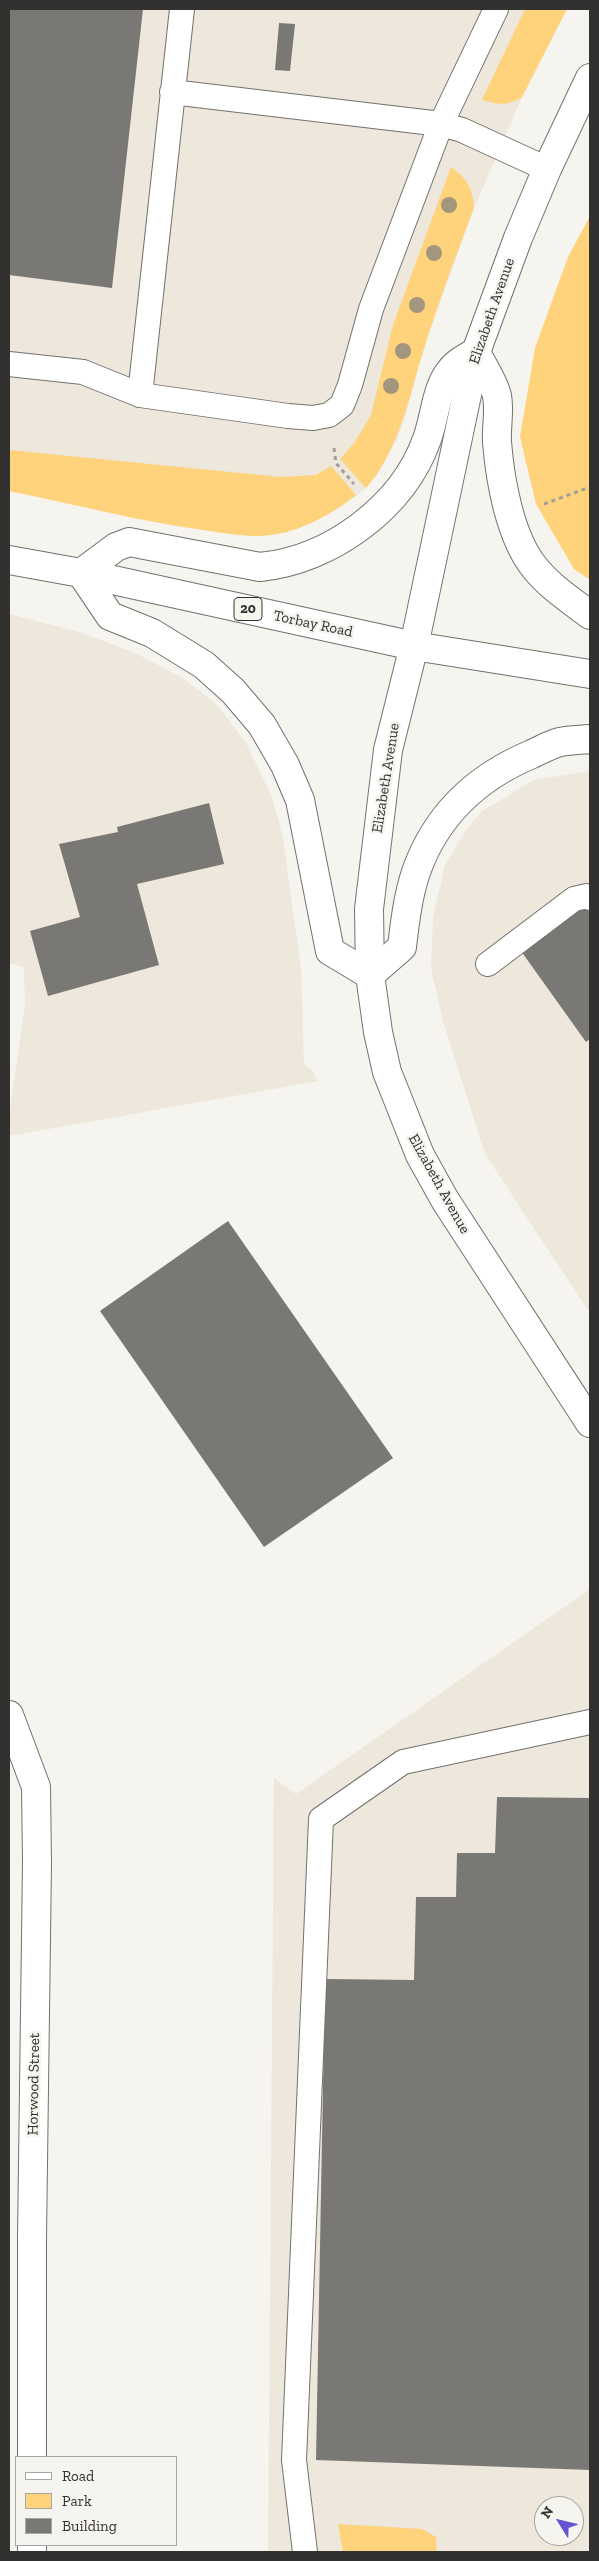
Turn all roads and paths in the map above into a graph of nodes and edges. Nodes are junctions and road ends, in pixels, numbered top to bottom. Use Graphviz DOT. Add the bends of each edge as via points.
graph roads {
  1 [pos="182,9"];
  2 [pos="496,9"];
  3 [pos="590,78"];
  4 [pos="172,92"];
  5 [pos="441,124"];
  6 [pos="547,169"];
  7 [pos="476,352"];
  8 [pos="9,364"];
  9 [pos="140,396"];
  10 [pos="329,416"];
  11 [pos="590,487"];
  12 [pos="360,491"];
  13 [pos="535,508"];
  14 [pos="9,560"];
  15 [pos="81,573"];
  16 [pos="590,616"];
  17 [pos="414,646"];
  18 [pos="590,674"];
  19 [pos="590,738"];
  20 [pos="590,898"];
  21 [pos="488,964"];
  22 [pos="370,975"];
  23 [pos="590,1423"];
  24 [pos="9,1715"];
  25 [pos="590,1722"];
  26 [pos="32,2456"];
  27 [pos="306,2552"];
  1 -- 4 [label="lane"];
  2 -- 5 [label="lane"];
  3 -- 6 [label="main road, Elizabeth Avenue"];
  4 -- 5 [label="lane"];
  4 -- 9 [label="lane"];
  5 -- 6 [label="lane" via="462,130"];
  5 -- 10 [label="lane" via="371,309 350,385 342,405"];
  6 -- 7 [label="main road, Elizabeth Avenue"];
  7 -- 15 [label="main road" via="458,363 446,377 413,472 365,522 322,551 280,566 260,567 129,542 116,547"];
  7 -- 16 [label="main road" via="497,396 500,470 510,515 523,549 535,568"];
  7 -- 17 [label="main road, Elizabeth Avenue"];
  8 -- 9 [label="lane" via="84,372"];
  9 -- 10 [label="lane" via="288,416"];
  10 -- 12 [label="path" via="336,463"];
  11 -- 13 [label="path"];
  14 -- 15 [label="main road, Torbay Road / 20"];
  15 -- 17 [label="main road, Torbay Road / 20"];
  15 -- 22 [label="main road" via="110,616 152,633 204,665 262,725 300,800 330,951"];
  17 -- 18 [label="main road, Torbay Road / 20"];
  17 -- 22 [label="main road, Elizabeth Avenue" via="388,750 369,909"];
  19 -- 22 [label="main road" via="560,742 512,762 486,777 464,797 435,832 417,872 407,906 402,947"];
  20 -- 21 [label="lane" via="574,899"];
  22 -- 23 [label="main road, Elizabeth Avenue" via="387,1072 420,1155 445,1200"];
  24 -- 26 [label="main road, Horwood Street" via="36,1787"];
  25 -- 27 [label="lane" via="404,1762 321,1819 294,2460"];
}
